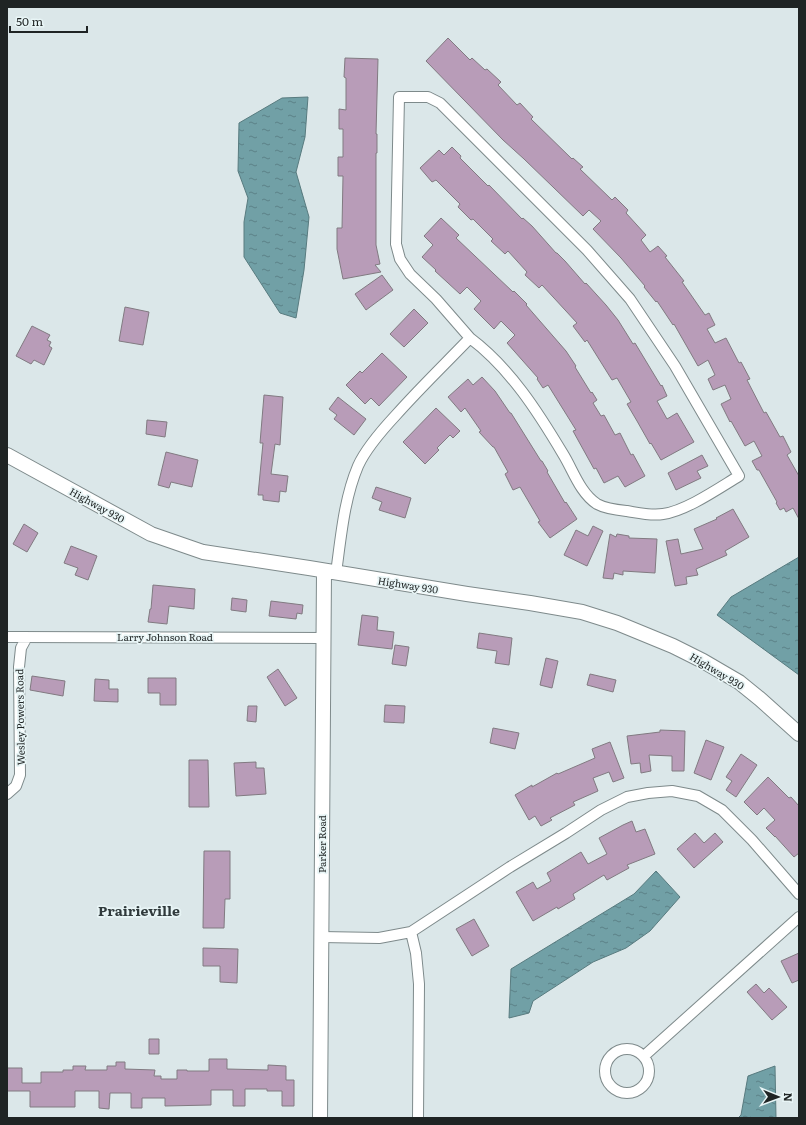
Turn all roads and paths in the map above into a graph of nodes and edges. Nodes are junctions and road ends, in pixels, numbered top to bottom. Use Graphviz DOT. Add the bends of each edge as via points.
graph roads {
  1 [pos="470,338"];
  2 [pos="7,455"];
  3 [pos="329,572"];
  4 [pos="7,637"];
  5 [pos="27,637"];
  6 [pos="324,638"];
  7 [pos="799,734"];
  8 [pos="7,794"];
  9 [pos="799,894"];
  10 [pos="799,917"];
  11 [pos="411,932"];
  12 [pos="321,937"];
  13 [pos="644,1056"];
  14 [pos="320,1118"];
  15 [pos="418,1118"];
  1 -- 1 [label="street" via="410,274 400,259 396,244 399,97 428,97 440,103 587,250 630,299 647,324 675,366 739,476 682,508 662,514 616,510 597,504 584,490 564,454 519,387 483,348"];
  1 -- 3 [label="street" via="380,432 359,464"];
  2 -- 3 [label="street, Highway 930" via="161,538 203,552"];
  3 -- 6 [label="street, Parker Road" via="324,572"];
  3 -- 7 [label="street, Highway 930" via="582,612 617,623 673,646 739,682"];
  4 -- 5 [label="street, Larry Johnson Road"];
  5 -- 6 [label="street, Larry Johnson Road"];
  5 -- 8 [label="street, Wesley Powers Road" via="21,648 19,667 20,775 16,786"];
  6 -- 12 [label="street, Parker Road"];
  9 -- 11 [label="street" via="722,810 698,796 672,791 648,793 627,797 601,810"];
  10 -- 13 [label="street"];
  11 -- 12 [label="street" via="379,938"];
  11 -- 15 [label="street" via="419,984"];
  12 -- 14 [label="street, Parker Road"];
  13 -- 13 [label="street" via="631,1049 623,1049 610,1056 605,1070 606,1078 614,1090 628,1094 641,1089 649,1077 648,1062"];
}
